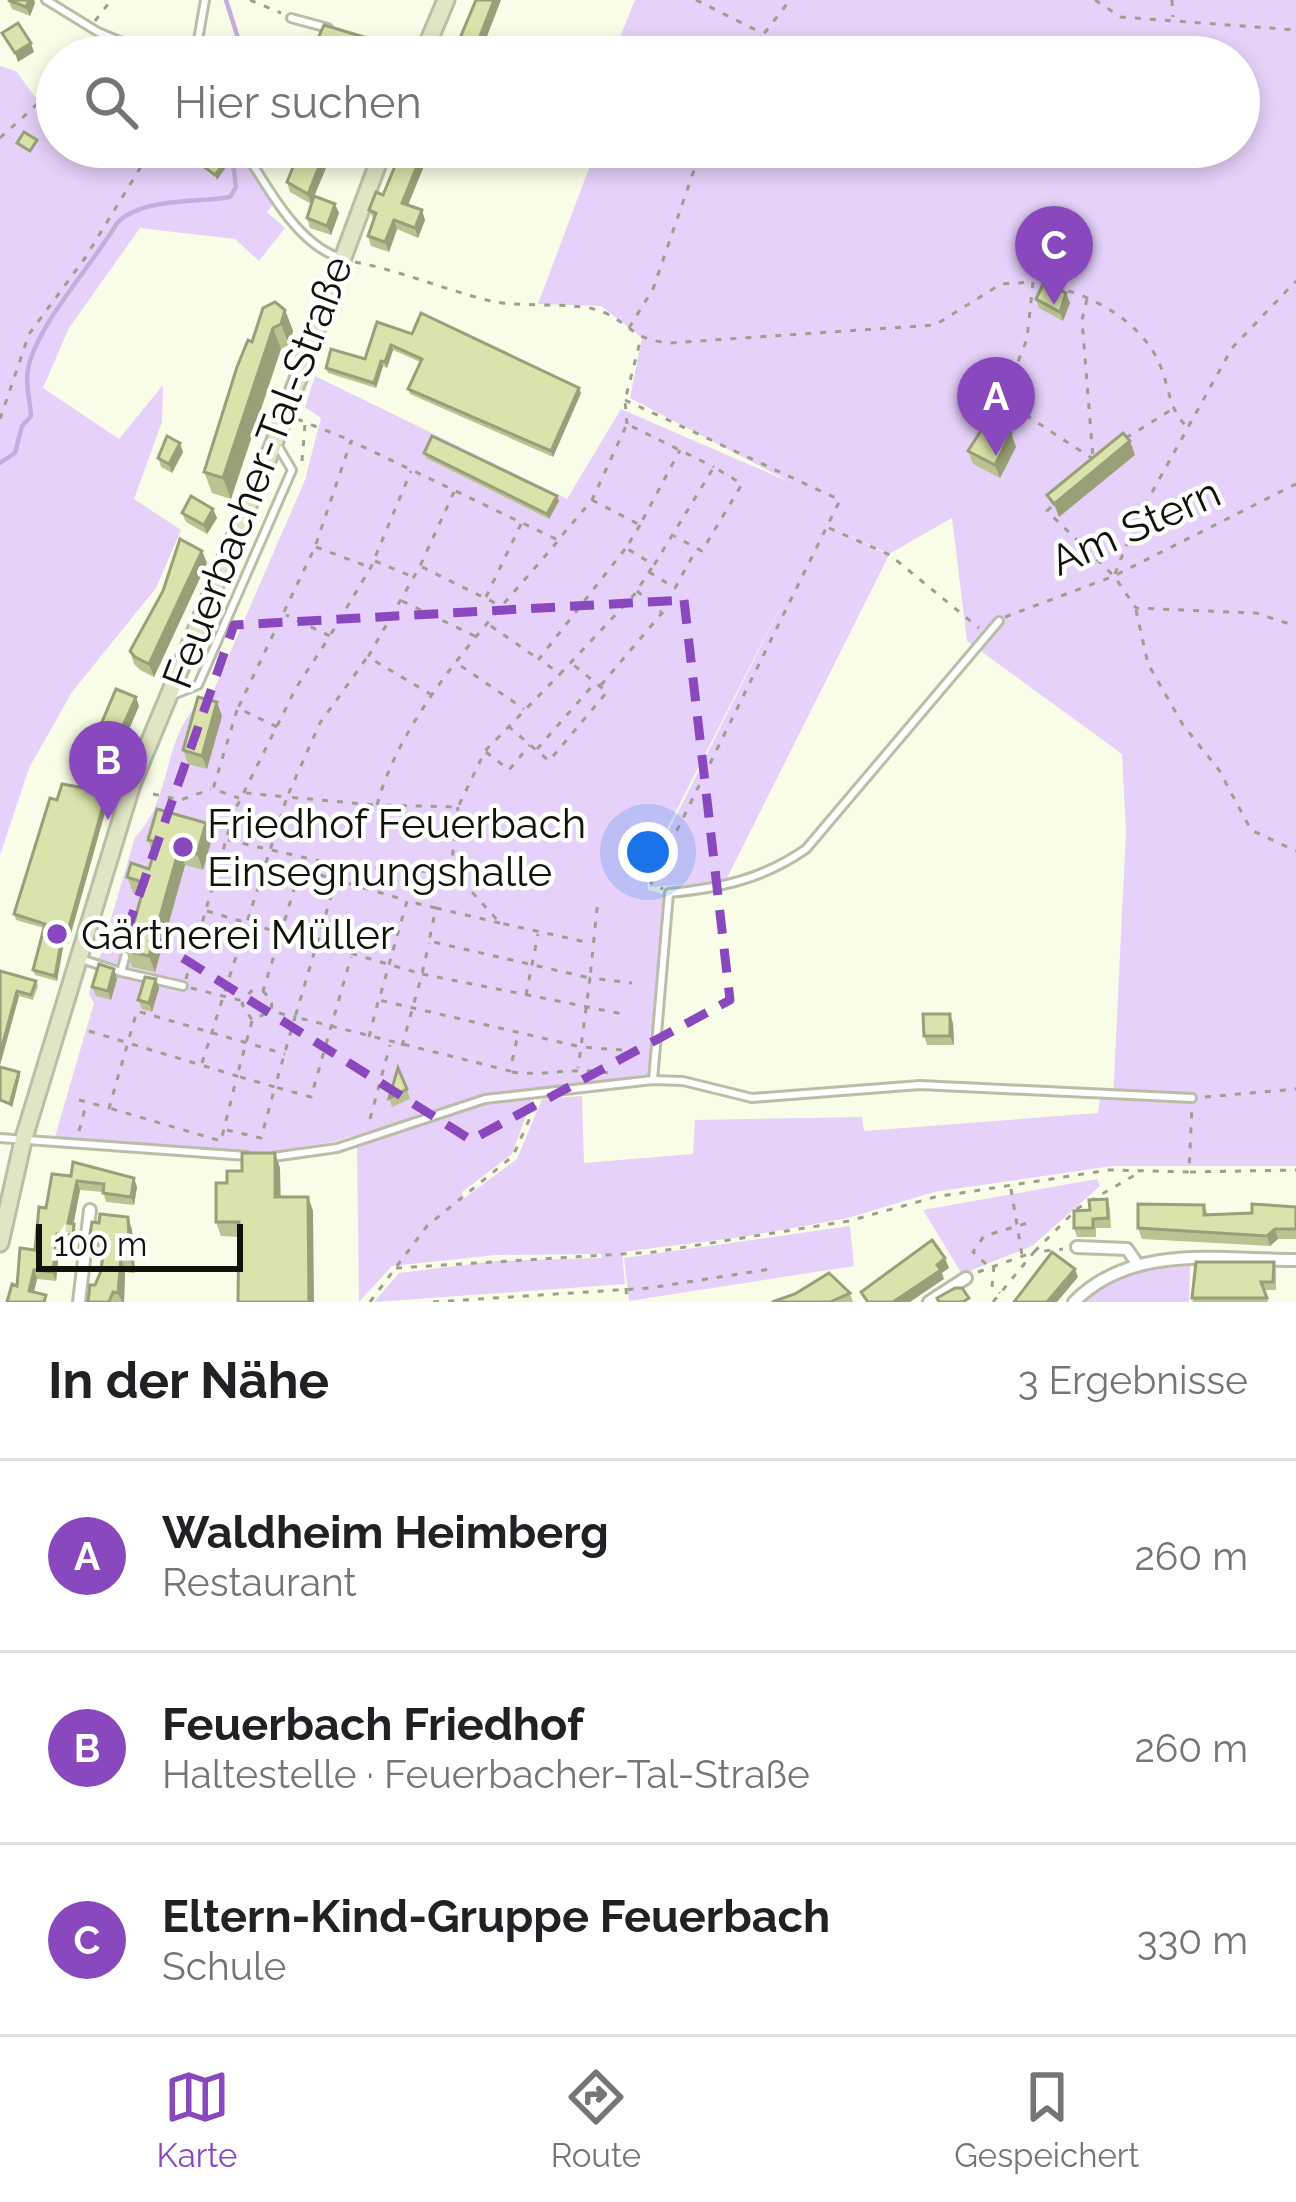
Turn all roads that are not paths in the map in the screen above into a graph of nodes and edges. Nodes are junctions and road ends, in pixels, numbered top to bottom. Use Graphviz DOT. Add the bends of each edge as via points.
graph roads {
  1 [pos="46,0"];
  2 [pos="205,0"];
  3 [pos="446,0"];
  4 [pos="291,18"];
  5 [pos="337,30"];
  6 [pos="110,36"];
  7 [pos="199,36"];
  8 [pos="431,36"];
  9 [pos="257,168"];
  10 [pos="376,168"];
  11 [pos="342,259"];
  12 [pos="275,441"];
  13 [pos="999,622"];
  14 [pos="169,697"];
  15 [pos="131,937"];
  16 [pos="77,958"];
  17 [pos="121,972"];
  18 [pos="184,986"];
  19 [pos="653,1080"];
  20 [pos="1192,1098"];
  21 [pos="0,1138"];
  22 [pos="23,1141"];
  23 [pos="90,1210"];
  24 [pos="1,1235"];
  25 [pos="1077,1247"];
  26 [pos="1296,1260"];
  27 [pos="1136,1262"];
  28 [pos="965,1278"];
  29 [pos="79,1302"];
  30 [pos="928,1302"];
  31 [pos="1074,1302"];
  1 -- 6 [label="lane"];
  2 -- 7 [label="lane"];
  3 -- 8 [label="main road"];
  4 -- 5 [label="lane"];
  9 -- 11 [label="lane" via="320,249"];
  10 -- 11 [label="main road, Feuerbacher-Tal-Straße"];
  11 -- 12 [label="main road, Feuerbacher-Tal-Straße"];
  12 -- 14 [label="main road, Feuerbacher-Tal-Straße"];
  12 -- 14 [label="lane" via="292,470 198,685"];
  13 -- 19 [label="lane" via="806,849 778,869 726,887 669,893"];
  14 -- 16 [label="main road, Feuerbacher-Tal-Straße"];
  15 -- 17 [label="lane"];
  16 -- 17 [label="lane"];
  16 -- 22 [label="main road, Feuerbacher-Tal-Straße"];
  17 -- 18 [label="lane"];
  19 -- 20 [label="lane" via="752,1098 920,1085"];
  19 -- 22 [label="lane" via="485,1099 338,1148 272,1157"];
  21 -- 22 [label="lane"];
  22 -- 24 [label="main road, Feuerbacher-Tal-Straße"];
  23 -- 29 [label="street"];
  25 -- 27 [label="street" via="1117,1247"];
  26 -- 27 [label="street"];
  27 -- 31 [label="street"];
  28 -- 30 [label="street"];
}
